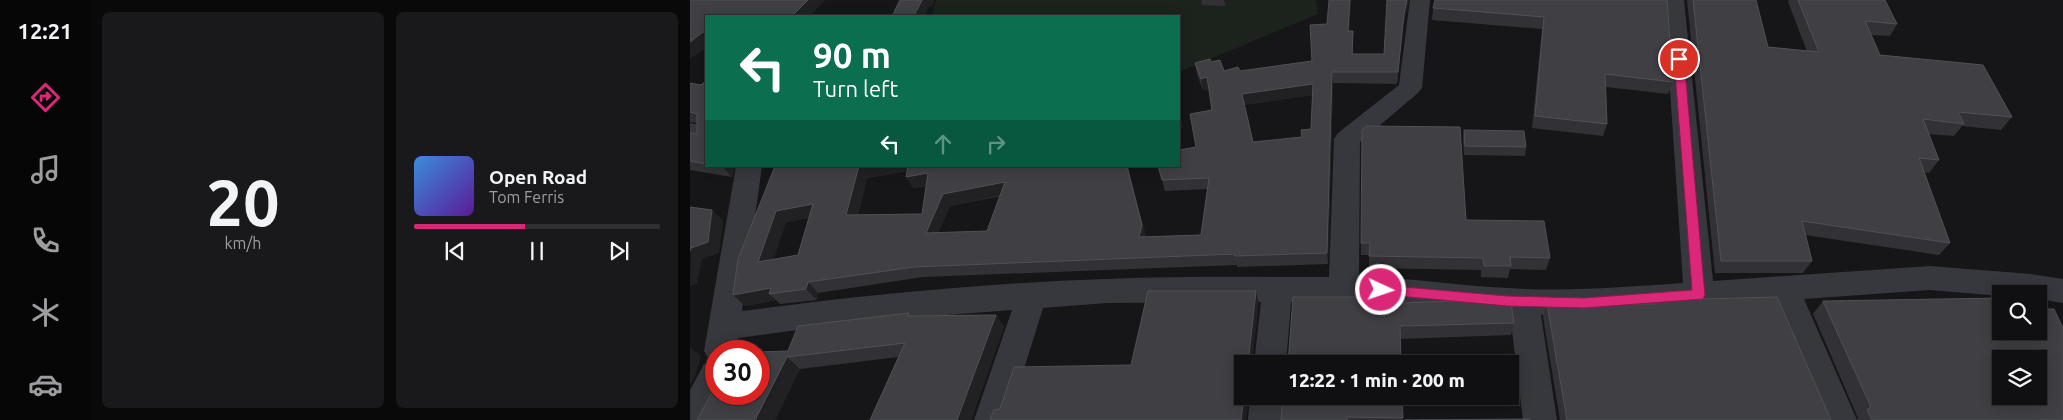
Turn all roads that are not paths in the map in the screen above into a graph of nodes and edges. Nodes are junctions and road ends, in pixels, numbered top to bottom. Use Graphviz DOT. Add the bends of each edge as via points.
graph roads {
  1 [pos="1420,0"];
  2 [pos="1674,0"];
  3 [pos="690,132"];
  4 [pos="705,135"];
  5 [pos="749,167"];
  6 [pos="1784,288"];
  7 [pos="1277,289"];
  8 [pos="1344,289"];
  9 [pos="1992,290"];
  10 [pos="2063,291"];
  11 [pos="1032,295"];
  12 [pos="1699,295"];
  13 [pos="2047,297"];
  14 [pos="1524,302"];
  15 [pos="722,339"];
  16 [pos="1271,355"];
  17 [pos="705,395"];
  18 [pos="1266,405"];
  19 [pos="692,420"];
  20 [pos="991,420"];
  21 [pos="1265,420"];
  22 [pos="1540,420"];
  23 [pos="1840,420"];
  1 -- 8 [label="street" via="1410,88 1347,138"];
  2 -- 12 [label="street"];
  3 -- 4 [label="street"];
  5 -- 15 [label="street"];
  6 -- 9 [label="street" via="1930,278"];
  6 -- 12 [label="street"];
  6 -- 23 [label="street"];
  7 -- 8 [label="street"];
  7 -- 11 [label="street"];
  7 -- 16 [label="street"];
  8 -- 14 [label="street"];
  10 -- 13 [label="street"];
  11 -- 15 [label="street" via="856,310"];
  11 -- 20 [label="street"];
  12 -- 14 [label="street" via="1584,303"];
  14 -- 22 [label="street"];
  17 -- 19 [label="street"];
  18 -- 21 [label="street"];
}
